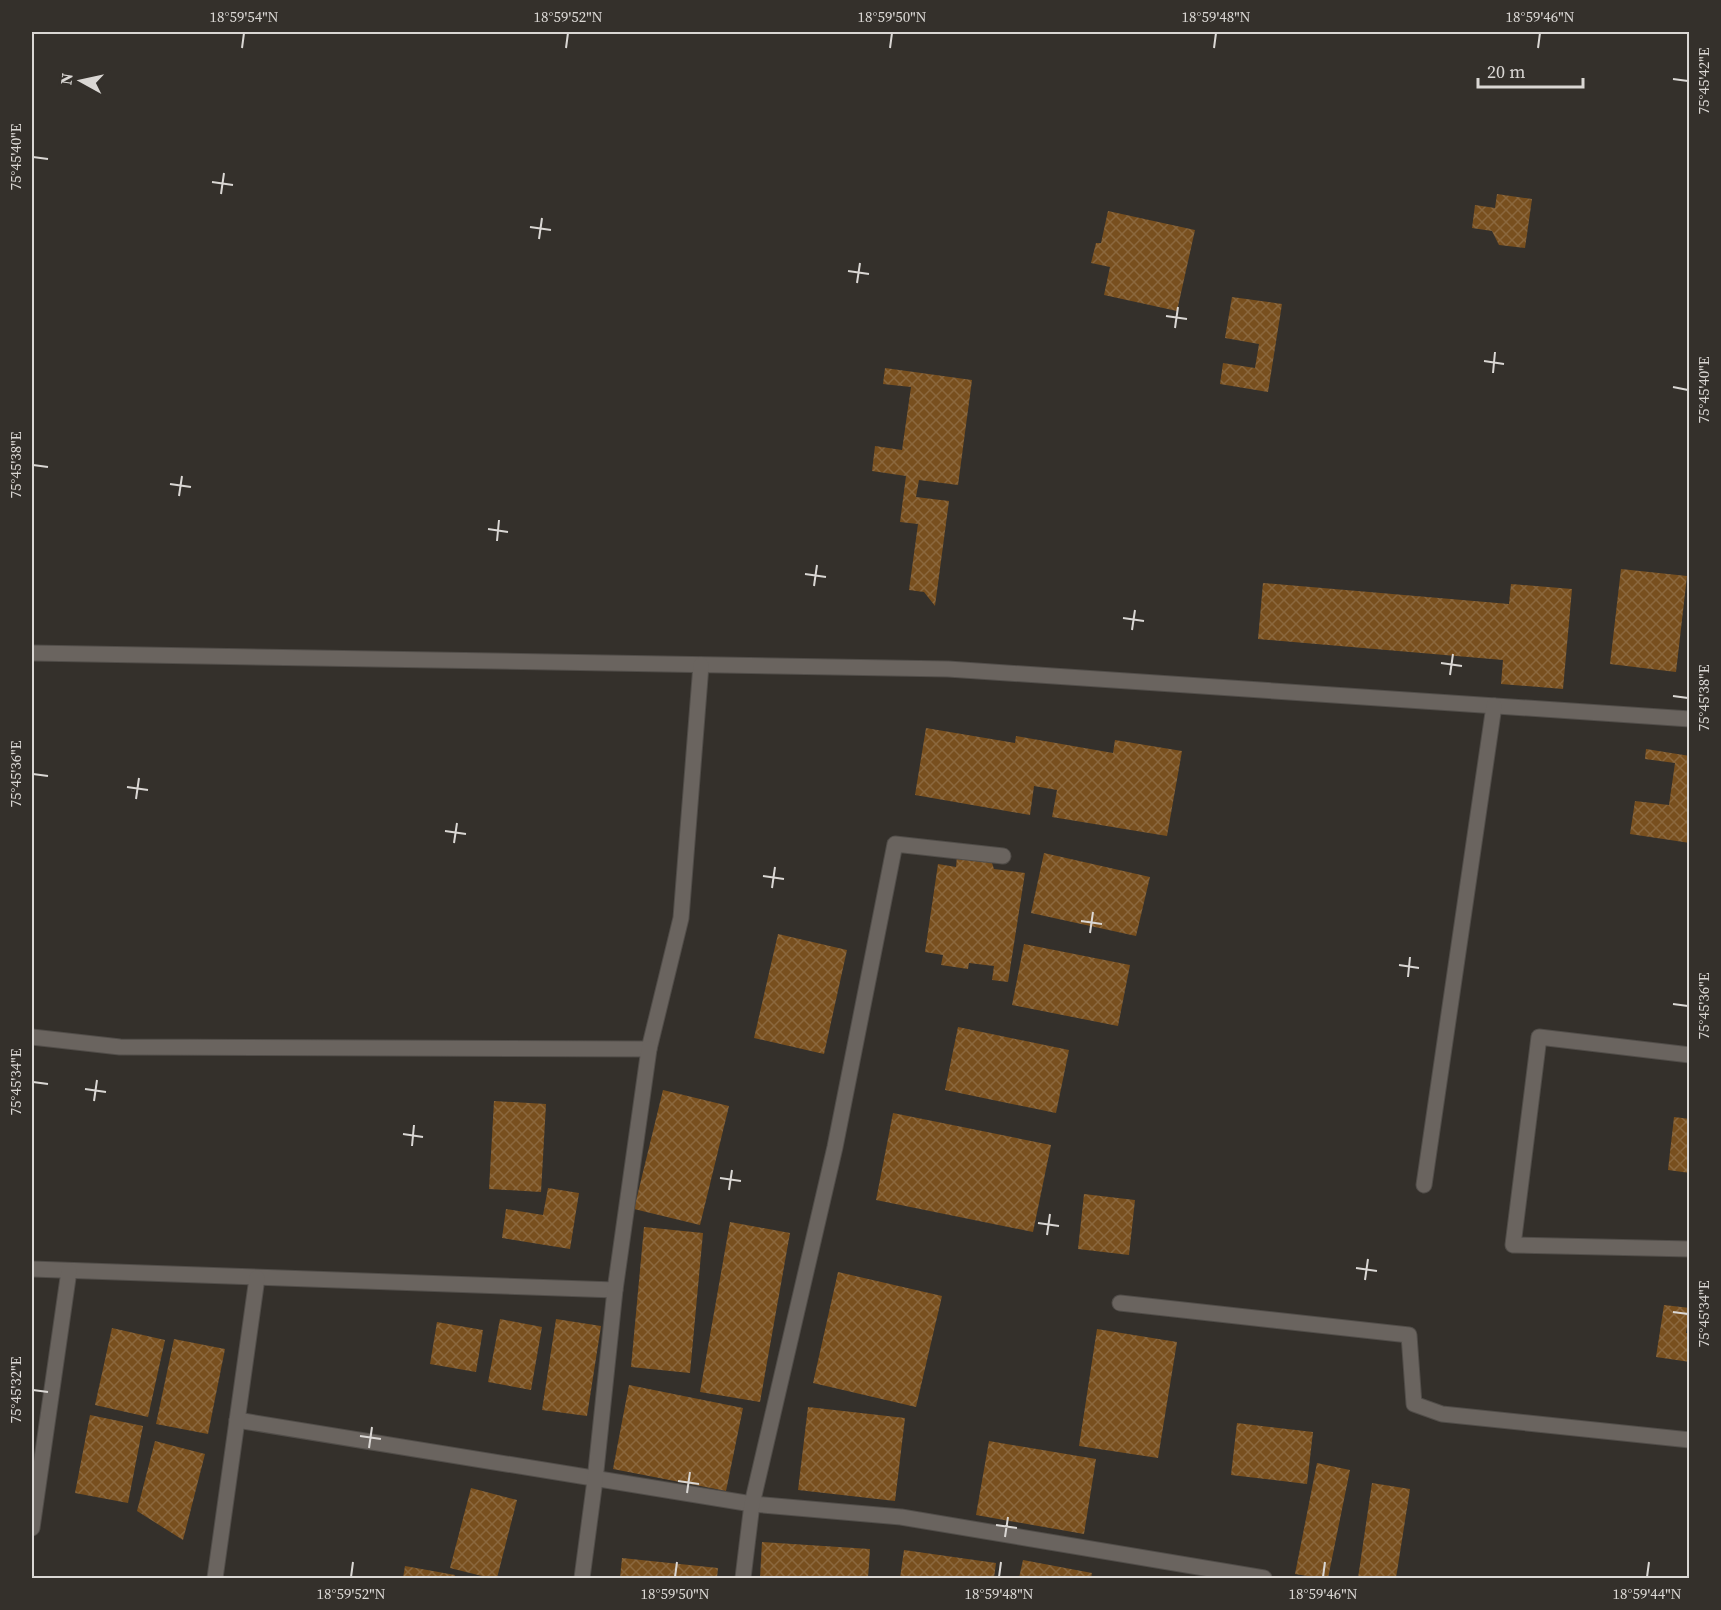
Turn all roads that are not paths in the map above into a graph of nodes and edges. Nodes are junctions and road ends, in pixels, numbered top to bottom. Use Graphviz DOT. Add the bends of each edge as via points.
graph roads {
  1 [pos="32,653"];
  2 [pos="701,665"];
  3 [pos="1494,706"];
  4 [pos="1689,719"];
  5 [pos="1003,856"];
  6 [pos="32,1036"];
  7 [pos="649,1049"];
  8 [pos="1689,1055"];
  9 [pos="1424,1185"];
  10 [pos="1689,1249"];
  11 [pos="32,1269"];
  12 [pos="69,1272"];
  13 [pos="257,1278"];
  14 [pos="615,1290"];
  15 [pos="1120,1303"];
  16 [pos="237,1420"];
  17 [pos="1689,1440"];
  18 [pos="596,1480"];
  19 [pos="752,1504"];
  20 [pos="32,1528"];
  21 [pos="215,1578"];
  22 [pos="582,1578"];
  23 [pos="743,1578"];
  24 [pos="1264,1578"];
  1 -- 2 [label="street"];
  2 -- 3 [label="street" via="948,669"];
  2 -- 7 [label="street" via="681,918"];
  3 -- 4 [label="street"];
  3 -- 9 [label="street"];
  5 -- 19 [label="street" via="896,844 835,1147"];
  6 -- 7 [label="street" via="120,1047"];
  7 -- 14 [label="street"];
  8 -- 10 [label="street" via="1539,1037 1513,1245"];
  11 -- 12 [label="street"];
  12 -- 13 [label="street"];
  12 -- 20 [label="street"];
  13 -- 14 [label="street"];
  13 -- 16 [label="street"];
  14 -- 18 [label="street"];
  15 -- 17 [label="street" via="1409,1335 1414,1404 1442,1414"];
  16 -- 18 [label="street"];
  16 -- 21 [label="street"];
  18 -- 19 [label="street"];
  18 -- 22 [label="street"];
  19 -- 23 [label="street"];
  19 -- 24 [label="street" via="901,1516"];
}
